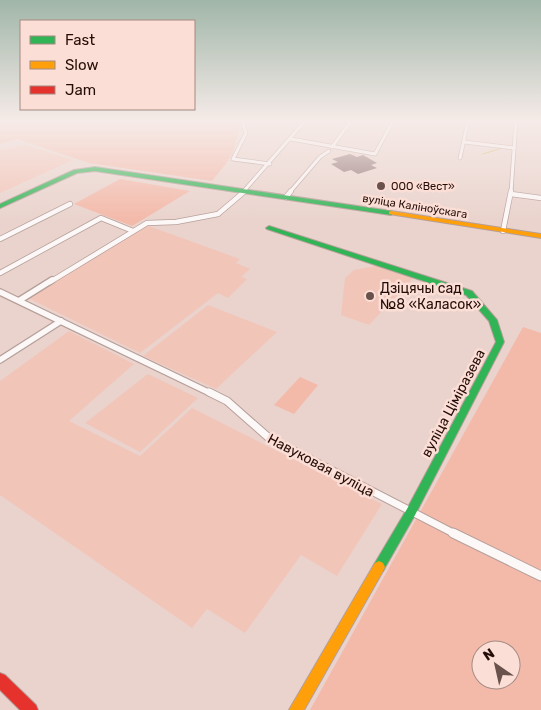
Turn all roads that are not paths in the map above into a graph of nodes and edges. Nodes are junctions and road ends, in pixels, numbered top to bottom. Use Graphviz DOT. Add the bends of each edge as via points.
graph roads {
  1 [pos="235,154"];
  2 [pos="278,154"];
  3 [pos="325,154"];
  4 [pos="461,154"];
  5 [pos="513,154"];
  6 [pos="460,158"];
  7 [pos="270,164"];
  8 [pos="244,192"];
  9 [pos="510,194"];
  10 [pos="286,197"];
  11 [pos="541,198"];
  12 [pos="70,204"];
  13 [pos="0,206"];
  14 [pos="269,228"];
  15 [pos="133,231"];
  16 [pos="504,231"];
  17 [pos="541,236"];
  18 [pos="0,239"];
  19 [pos="0,273"];
  20 [pos="0,292"];
  21 [pos="20,300"];
  22 [pos="61,321"];
  23 [pos="0,360"];
  24 [pos="411,512"];
  25 [pos="541,576"];
  26 [pos="0,680"];
  27 [pos="31,710"];
  28 [pos="296,710"];
  1 -- 7 [label="street" via="233,159"];
  2 -- 7 [label="street"];
  3 -- 10 [label="street"];
  4 -- 6 [label="street"];
  5 -- 9 [label="street"];
  7 -- 8 [label="street"];
  8 -- 10 [label="street, вуліца Каліноўскага"];
  8 -- 13 [label="street, вуліца Каліноўскага" via="85,169"];
  8 -- 15 [label="street" via="218,214 176,222 147,223"];
  9 -- 11 [label="street"];
  9 -- 16 [label="street"];
  10 -- 16 [label="street, вуліца Каліноўскага"];
  12 -- 18 [label="street"];
  14 -- 24 [label="street, вуліца Ціміразева" via="469,293 493,320 500,342"];
  15 -- 19 [label="street" via="101,218"];
  15 -- 21 [label="street"];
  16 -- 17 [label="street, вуліца Каліноўскага"];
  20 -- 21 [label="street, Навуковая вуліца"];
  21 -- 22 [label="street, Навуковая вуліца"];
  22 -- 23 [label="street"];
  22 -- 24 [label="street, Навуковая вуліца" via="227,402 268,438"];
  24 -- 25 [label="street, Навуковая вуліца"];
  24 -- 28 [label="street, вуліца Ціміразева"];
  26 -- 27 [label="street"];
}
